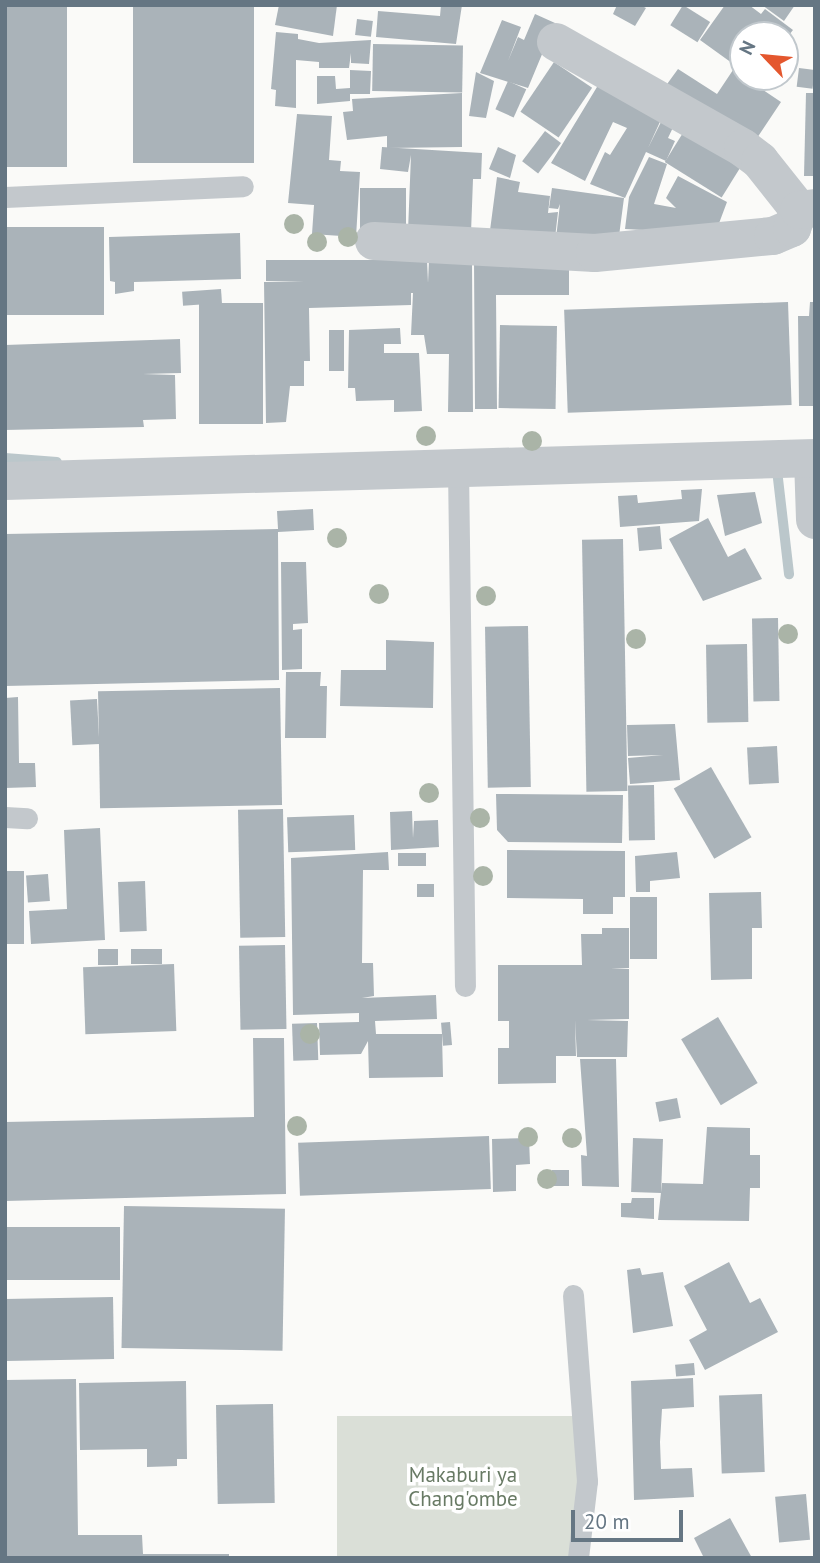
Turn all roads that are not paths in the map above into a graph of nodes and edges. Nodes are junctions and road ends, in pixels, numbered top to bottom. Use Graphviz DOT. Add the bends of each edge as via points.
graph roads {
  1 [pos="555,42"];
  2 [pos="243,186"];
  3 [pos="5,197"];
  4 [pos="807,209"];
  5 [pos="374,241"];
  6 [pos="814,458"];
  7 [pos="458,468"];
  8 [pos="5,481"];
  9 [pos="815,520"];
  10 [pos="5,817"];
  11 [pos="27,818"];
  12 [pos="465,986"];
  13 [pos="573,1295"];
  14 [pos="578,1558"];
  1 -- 4 [label="street" via="743,148"];
  2 -- 3 [label="lane"];
  4 -- 5 [label="street" via="792,228 773,236 595,253"];
  6 -- 7 [label="street"];
  6 -- 9 [label="street"];
  7 -- 8 [label="street"];
  7 -- 12 [label="lane"];
  10 -- 11 [label="lane"];
  13 -- 14 [label="lane" via="587,1481"];
}
